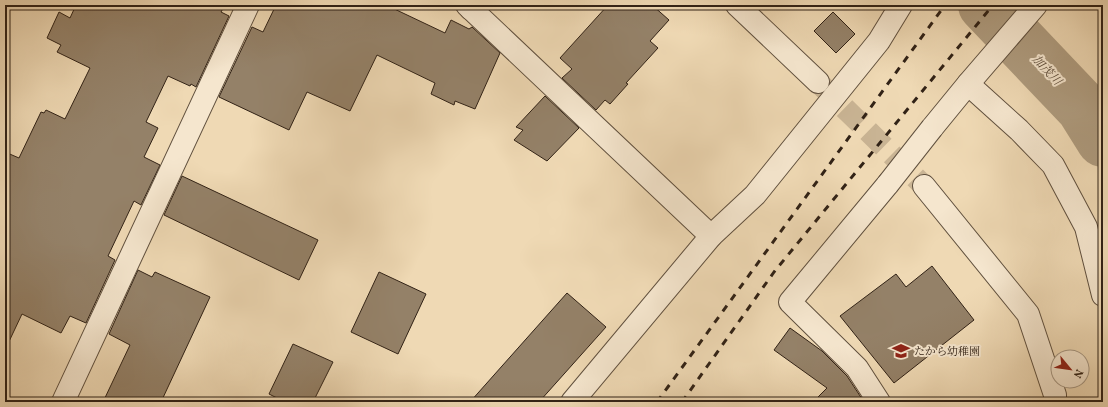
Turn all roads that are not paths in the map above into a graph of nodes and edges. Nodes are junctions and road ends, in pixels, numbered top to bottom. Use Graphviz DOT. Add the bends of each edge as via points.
graph roads {
  1 [pos="248,5"];
  2 [pos="737,5"];
  3 [pos="901,5"];
  4 [pos="1036,5"];
  5 [pos="472,6"];
  6 [pos="818,82"];
  7 [pos="968,84"];
  8 [pos="924,186"];
  9 [pos="711,236"];
  10 [pos="1103,295"];
  11 [pos="63,402"];
  12 [pos="572,402"];
  13 [pos="879,402"];
  14 [pos="1055,402"];
  1 -- 11 [label="street"];
  2 -- 6 [label="street"];
  3 -- 9 [label="street" via="879,41 755,195"];
  4 -- 7 [label="street"];
  5 -- 9 [label="street"];
  7 -- 10 [label="street" via="1053,165 1086,227"];
  7 -- 13 [label="street, bridge" via="790,302 857,368"];
  8 -- 14 [label="street" via="1028,314 1055,395"];
  9 -- 12 [label="street"];
}
